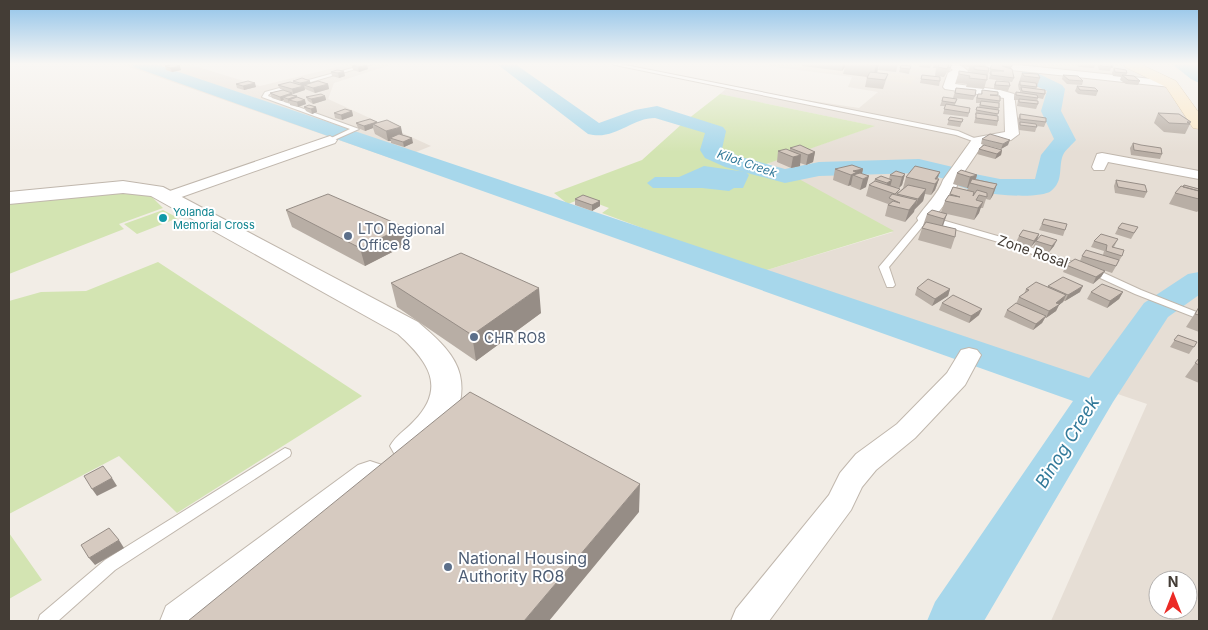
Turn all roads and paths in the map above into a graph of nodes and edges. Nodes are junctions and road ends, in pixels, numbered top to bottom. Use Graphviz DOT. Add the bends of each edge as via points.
graph roads {
  1 [pos="269,93"];
  2 [pos="761,93"];
  3 [pos="1001,93"];
  4 [pos="1179,93"];
  5 [pos="1199,124"];
  6 [pos="330,140"];
  7 [pos="978,141"];
  8 [pos="1099,167"];
  9 [pos="1199,175"];
  10 [pos="167,197"];
  11 [pos="9,198"];
  12 [pos="925,218"];
  13 [pos="890,285"];
  14 [pos="1199,316"];
  15 [pos="968,355"];
  16 [pos="285,454"];
  17 [pos="46,621"];
  18 [pos="181,621"];
  19 [pos="748,621"];
  1 -- 6 [label="lane" via="265,97 356,128"];
  2 -- 7 [label="lane" via="958,133"];
  3 -- 7 [label="street" via="1010,96 1012,134"];
  4 -- 5 [label="main road"];
  6 -- 10 [label="street"];
  7 -- 12 [label="street" via="948,189"];
  8 -- 9 [label="street" via="1102,157"];
  10 -- 11 [label="street" via="146,188 123,187"];
  10 -- 18 [label="street" via="408,328 437,356 444,370 446,385 441,412 431,426"];
  12 -- 13 [label="lane" via="884,267"];
  12 -- 14 [label="lane, Zone Rosal" via="1073,265"];
  15 -- 19 [label="street" via="956,379 906,431 866,462 850,481 841,502"];
  16 -- 17 [label="lane" via="110,565"];
}
